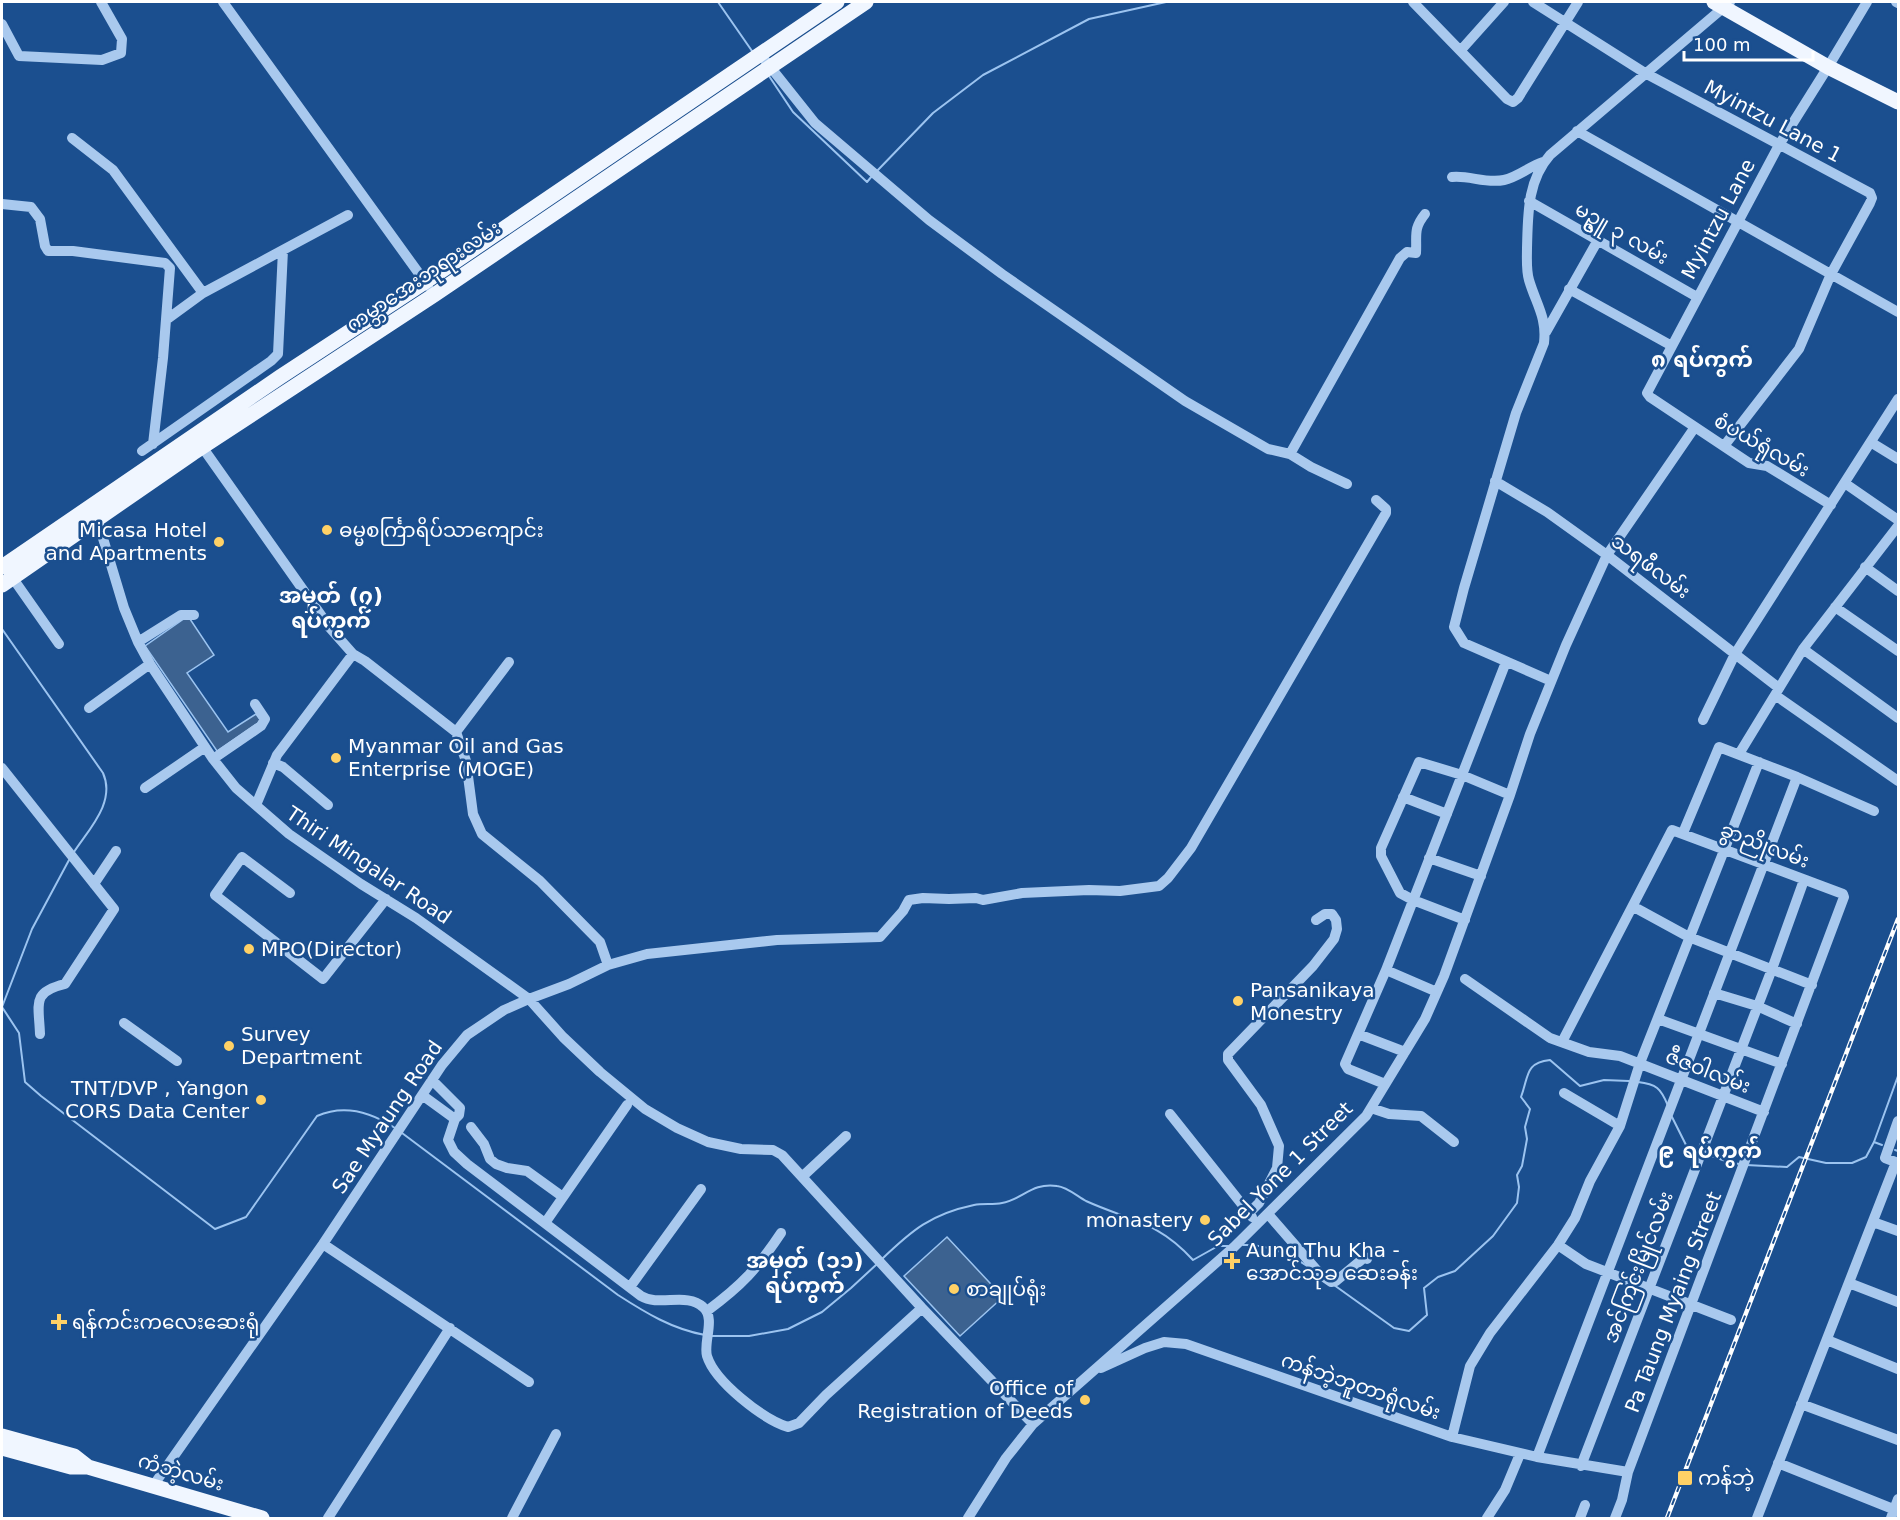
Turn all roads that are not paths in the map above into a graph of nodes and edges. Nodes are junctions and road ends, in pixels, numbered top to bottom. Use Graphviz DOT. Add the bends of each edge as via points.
graph roads {
  1 [pos="101,2"];
  2 [pos="223,2"];
  3 [pos="837,2"];
  4 [pos="866,2"];
  5 [pos="1413,2"];
  6 [pos="1504,2"];
  7 [pos="1533,2"];
  8 [pos="1578,2"];
  9 [pos="1867,2"];
  10 [pos="1723,3"];
  11 [pos="1564,23"];
  12 [pos="2,24"];
  13 [pos="1461,50"];
  14 [pos="757,56"];
  15 [pos="1828,67"];
  16 [pos="770,68"];
  17 [pos="1645,73"];
  18 [pos="723,79"];
  19 [pos="733,93"];
  20 [pos="1899,102"];
  21 [pos="1577,131"];
  22 [pos="72,138"];
  23 [pos="1779,145"];
  24 [pos="1543,162"];
  25 [pos="1452,177"];
  26 [pos="1529,201"];
  27 [pos="2,204"];
  28 [pos="348,214"];
  29 [pos="1425,214"];
  30 [pos="1737,221"];
  31 [pos="1598,240"];
  32 [pos="283,250"];
  33 [pos="1831,274"];
  34 [pos="425,282"];
  35 [pos="1569,289"];
  36 [pos="203,293"];
  37 [pos="434,295"];
  38 [pos="1697,297"];
  39 [pos="1899,298"];
  40 [pos="1896,310"];
  41 [pos="166,320"];
  42 [pos="1545,332"];
  43 [pos="1671,346"];
  44 [pos="1647,393"];
  45 [pos="1899,399"];
  46 [pos="1695,428"];
  47 [pos="198,441"];
  48 [pos="1872,443"];
  49 [pos="153,444"];
  50 [pos="1724,446"];
  51 [pos="142,451"];
  52 [pos="1290,454"];
  53 [pos="1899,459"];
  54 [pos="1495,482"];
  55 [pos="1347,484"];
  56 [pos="1846,484"];
  57 [pos="1376,500"];
  58 [pos="1832,505"];
  59 [pos="95,512"];
  60 [pos="1899,520"];
  61 [pos="1899,526"];
  62 [pos="1607,555"];
  63 [pos="1865,567"];
  64 [pos="5,576"];
  65 [pos="1899,591"];
  66 [pos="1835,607"];
  67 [pos="194,615"];
  68 [pos="138,642"];
  69 [pos="59,644"];
  70 [pos="1803,649"];
  71 [pos="1899,651"];
  72 [pos="353,654"];
  73 [pos="1735,654"];
  74 [pos="509,662"];
  75 [pos="1506,662"];
  76 [pos="150,664"];
  77 [pos="1551,681"];
  78 [pos="1777,691"];
  79 [pos="255,704"];
  80 [pos="89,708"];
  81 [pos="1899,718"];
  82 [pos="1703,720"];
  83 [pos="456,732"];
  84 [pos="205,747"];
  85 [pos="1740,754"];
  86 [pos="213,759"];
  87 [pos="1759,762"];
  88 [pos="273,763"];
  89 [pos="2,768"];
  90 [pos="1462,775"];
  91 [pos="1797,777"];
  92 [pos="1899,781"];
  93 [pos="146,788"];
  94 [pos="1510,795"];
  95 [pos="1403,797"];
  96 [pos="256,805"];
  97 [pos="328,806"];
  98 [pos="1874,811"];
  99 [pos="1447,814"];
  100 [pos="1683,833"];
  101 [pos="1724,849"];
  102 [pos="116,851"];
  103 [pos="1429,858"];
  104 [pos="1762,864"];
  105 [pos="1480,876"];
  106 [pos="1804,880"];
  107 [pos="94,884"];
  108 [pos="290,893"];
  109 [pos="1844,897"];
  110 [pos="386,899"];
  111 [pos="1413,900"];
  112 [pos="1634,907"];
  113 [pos="1316,920"];
  114 [pos="1465,920"];
  115 [pos="1689,937"];
  116 [pos="1729,953"];
  117 [pos="608,965"];
  118 [pos="1772,969"];
  119 [pos="1386,970"];
  120 [pos="1465,979"];
  121 [pos="1812,985"];
  122 [pos="1437,992"];
  123 [pos="1714,993"];
  124 [pos="529,999"];
  125 [pos="1757,1006"];
  126 [pos="1658,1019"];
  127 [pos="124,1023"];
  128 [pos="1797,1024"];
  129 [pos="40,1034"];
  130 [pos="1358,1034"];
  131 [pos="1698,1034"];
  132 [pos="1562,1042"];
  133 [pos="1740,1049"];
  134 [pos="1405,1052"];
  135 [pos="177,1061"];
  136 [pos="1640,1063"];
  137 [pos="1782,1064"];
  138 [pos="1680,1079"];
  139 [pos="432,1080"];
  140 [pos="1385,1084"];
  141 [pos="1564,1093"];
  142 [pos="422,1095"];
  143 [pos="1722,1095"];
  144 [pos="627,1105"];
  145 [pos="1371,1108"];
  146 [pos="1764,1112"];
  147 [pos="1170,1114"];
  148 [pos="455,1119"];
  149 [pos="1899,1121"];
  150 [pos="1620,1126"];
  151 [pos="471,1127"];
  152 [pos="846,1136"];
  153 [pos="1454,1142"];
  154 [pos="1897,1163"];
  155 [pos="802,1176"];
  156 [pos="701,1189"];
  157 [pos="563,1197"];
  158 [pos="1249,1213"];
  159 [pos="1268,1214"];
  160 [pos="1873,1222"];
  161 [pos="545,1223"];
  162 [pos="1258,1224"];
  163 [pos="1899,1231"];
  164 [pos="781,1233"];
  165 [pos="323,1244"];
  166 [pos="1558,1245"];
  167 [pos="1367,1259"];
  168 [pos="1609,1272"];
  169 [pos="1849,1283"];
  170 [pos="630,1287"];
  171 [pos="1649,1288"];
  172 [pos="1899,1302"];
  173 [pos="1693,1305"];
  174 [pos="922,1308"];
  175 [pos="707,1311"];
  176 [pos="1731,1320"];
  177 [pos="450,1328"];
  178 [pos="1827,1340"];
  179 [pos="1899,1369"];
  180 [pos="1090,1374"];
  181 [pos="529,1382"];
  182 [pos="1801,1404"];
  183 [pos="1033,1424"];
  184 [pos="556,1434"];
  185 [pos="2,1436"];
  186 [pos="1452,1437"];
  187 [pos="1899,1440"];
  188 [pos="2,1448"];
  189 [pos="1520,1454"];
  190 [pos="1537,1457"];
  191 [pos="1778,1463"];
  192 [pos="1581,1466"];
  193 [pos="88,1467"];
  194 [pos="1628,1472"];
  195 [pos="153,1486"];
  196 [pos="1899,1498"];
  197 [pos="1585,1505"];
  198 [pos="1895,1513"];
  199 [pos="262,1518"];
  200 [pos="328,1518"];
  201 [pos="512,1518"];
  202 [pos="968,1518"];
  203 [pos="1487,1518"];
  204 [pos="1580,1518"];
  205 [pos="1615,1518"];
  206 [pos="1756,1518"];
  1 -- 12 [label="street" via="122,39 121,53 102,60 19,56"];
  2 -- 34 [label="street"];
  3 -- 14 [label="main road, ကမ္ဘာအေးဘုရားလမ်း"];
  4 -- 16 [label="main road, ကမ္ဘာအေးဘုရားလမ်း"];
  5 -- 13 [label="street"];
  6 -- 13 [label="street"];
  7 -- 11 [label="street, Myintzu Lane 1"];
  8 -- 11 [label="street"];
  9 -- 15 [label="street, Myintzu Lane"];
  10 -- 15 [label="main road"];
  10 -- 17 [label="street"];
  11 -- 13 [label="street" via="1513,102"];
  11 -- 17 [label="street, Myintzu Lane 1"];
  14 -- 16 [label="street"];
  14 -- 18 [label="main road, ကမ္ဘာအေးဘုရားလမ်း"];
  15 -- 20 [label="main road"];
  15 -- 23 [label="street, Myintzu Lane"];
  16 -- 19 [label="main road, ကမ္ဘာအေးဘုရားလမ်း"];
  16 -- 52 [label="street" via="815,123 929,220 1185,401 1268,449"];
  17 -- 21 [label="street"];
  17 -- 23 [label="street, Myintzu Lane 1"];
  18 -- 19 [label="main road"];
  18 -- 34 [label="main road, ကမ္ဘာအေးဘုရားလမ်း"];
  19 -- 37 [label="main road, ကမ္ဘာအေးဘုရားလမ်း"];
  21 -- 24 [label="street"];
  21 -- 30 [label="street"];
  22 -- 36 [label="street" via="113,170"];
  23 -- 30 [label="street, Myintzu Lane"];
  23 -- 33 [label="street, Myintzu Lane 1" via="1870,193 1872,198"];
  24 -- 25 [label="street" via="1505,180"];
  24 -- 26 [label="street"];
  26 -- 31 [label="street, မဥ္ဇူ ၃ လမ်း"];
  26 -- 42 [label="street" via="1528,278"];
  27 -- 41 [label="street" via="31,207 40,219 48,251 165,263 171,274"];
  28 -- 32 [label="street"];
  29 -- 52 [label="street" via="1415,231 1416,253 1407,252 1400,258"];
  30 -- 33 [label="street"];
  30 -- 38 [label="street, Myintzu Lane"];
  31 -- 35 [label="street"];
  31 -- 38 [label="street, မဥ္ဇူ ၃ လမ်း"];
  32 -- 36 [label="street"];
  32 -- 49 [label="street" via="278,354"];
  33 -- 40 [label="street"];
  33 -- 50 [label="street" via="1799,349"];
  34 -- 37 [label="street"];
  34 -- 47 [label="main road, ကမ္ဘာအေးဘုရားလမ်း"];
  35 -- 42 [label="street"];
  35 -- 43 [label="street"];
  36 -- 41 [label="street"];
  37 -- 47 [label="main road, ကမ္ဘာအေးဘုရားလမ်း"];
  38 -- 43 [label="street, Myintzu Lane"];
  39 -- 40 [label="street"];
  41 -- 49 [label="street"];
  42 -- 54 [label="street"];
  43 -- 44 [label="street, Myintzu Lane"];
  44 -- 46 [label="street, စံပယ်ရုံလမ်း"];
  45 -- 48 [label="street"];
  46 -- 50 [label="street, စံပယ်ရုံလမ်း"];
  46 -- 62 [label="street, Sabel Yone 1 Street"];
  47 -- 59 [label="main road, ကမ္ဘာအေးဘုရားလမ်း"];
  47 -- 72 [label="street" via="330,628"];
  48 -- 53 [label="street"];
  48 -- 56 [label="street"];
  49 -- 51 [label="street"];
  50 -- 58 [label="street, စံပယ်ရုံလမ်း" via="1749,463 1767,466"];
  52 -- 55 [label="street"];
  54 -- 62 [label="street, သရဖီလမ်း"];
  54 -- 75 [label="street" via="1454,627 1464,643"];
  56 -- 58 [label="street"];
  56 -- 60 [label="street"];
  57 -- 117 [label="street, Sae Myaung Road" via="1386,513 1191,848 1159,886 1120,891 1022,893 983,900 909,900 880,937 777,940 689,949 647,954"];
  58 -- 73 [label="street"];
  59 -- 64 [label="main road, ကမ္ဘာအေးဘုရားလမ်း"];
  59 -- 68 [label="street, Thiri Mingalar Road"];
  61 -- 63 [label="street"];
  62 -- 73 [label="street, သရဖီလမ်း"];
  62 -- 77 [label="street, Sabel Yone 1 Street"];
  63 -- 65 [label="street"];
  63 -- 66 [label="street"];
  64 -- 69 [label="street"];
  66 -- 70 [label="street"];
  66 -- 71 [label="street"];
  67 -- 68 [label="street" via="181,615"];
  68 -- 76 [label="street, Thiri Mingalar Road"];
  70 -- 78 [label="street"];
  70 -- 81 [label="street"];
  72 -- 83 [label="street"];
  72 -- 88 [label="street"];
  73 -- 78 [label="street, သရဖီလမ်း"];
  73 -- 82 [label="street"];
  74 -- 83 [label="street"];
  75 -- 77 [label="street"];
  75 -- 90 [label="street"];
  76 -- 80 [label="street"];
  76 -- 84 [label="street, Thiri Mingalar Road"];
  77 -- 94 [label="street, Sabel Yone 1 Street"];
  78 -- 85 [label="street"];
  78 -- 92 [label="street, သရဖီလမ်း"];
  79 -- 86 [label="street" via="265,719 261,726"];
  83 -- 117 [label="street" via="466,761 473,814 482,834 540,881 600,942"];
  84 -- 86 [label="street, Thiri Mingalar Road"];
  84 -- 93 [label="street"];
  85 -- 87 [label="street"];
  85 -- 100 [label="street" via="1721,746 1717,750"];
  86 -- 96 [label="street, Thiri Mingalar Road" via="236,788"];
  87 -- 91 [label="street"];
  87 -- 101 [label="street"];
  88 -- 96 [label="street"];
  88 -- 97 [label="street" via="284,767"];
  89 -- 107 [label="street"];
  90 -- 94 [label="street"];
  90 -- 95 [label="street" via="1419,762"];
  90 -- 99 [label="street"];
  91 -- 98 [label="street"];
  91 -- 104 [label="street"];
  94 -- 105 [label="street, Sabel Yone 1 Street"];
  95 -- 99 [label="street"];
  95 -- 111 [label="street" via="1381,856 1398,890"];
  96 -- 110 [label="street, Thiri Mingalar Road" via="288,834"];
  99 -- 103 [label="street"];
  100 -- 101 [label="street, ခွာညိုလမ်း"];
  100 -- 112 [label="street, ခွာညိုလမ်း" via="1671,831"];
  101 -- 104 [label="street, ခွာညိုလမ်း"];
  101 -- 115 [label="street"];
  102 -- 107 [label="street"];
  103 -- 105 [label="street"];
  103 -- 111 [label="street"];
  104 -- 106 [label="street, ခွာညိုလမ်း"];
  104 -- 116 [label="street"];
  105 -- 114 [label="street, Sabel Yone 1 Street"];
  106 -- 109 [label="street, ခွာညိုလမ်း" via="1840,891"];
  106 -- 118 [label="street, အင်ကြင်းမြိုင်လမ်း"];
  107 -- 129 [label="street" via="114,909 65,984 42,993"];
  108 -- 110 [label="street" via="242,858 215,895 323,979"];
  109 -- 121 [label="street, Pa Taung Myaing Street"];
  110 -- 124 [label="street, Thiri Mingalar Road"];
  111 -- 114 [label="street"];
  111 -- 119 [label="street"];
  112 -- 115 [label="street"];
  112 -- 132 [label="street"];
  113 -- 158 [label="street" via="1332,914 1337,929 1334,939 1228,1054 1228,1060 1261,1105 1279,1146 1277,1168"];
  114 -- 122 [label="street, Sabel Yone 1 Street"];
  115 -- 116 [label="street"];
  115 -- 126 [label="street"];
  116 -- 118 [label="street"];
  116 -- 123 [label="street"];
  117 -- 124 [label="street, Sae Myaung Road"];
  118 -- 121 [label="street"];
  118 -- 125 [label="street, အင်ကြင်းမြိုင်လမ်း"];
  119 -- 122 [label="street"];
  119 -- 130 [label="street"];
  120 -- 132 [label="street, ဇီဇဝါလမ်း" via="1550,1038"];
  121 -- 128 [label="street, Pa Taung Myaing Street"];
  122 -- 134 [label="street, Sabel Yone 1 Street"];
  123 -- 125 [label="street"];
  123 -- 131 [label="street"];
  124 -- 139 [label="street, Sae Myaung Road" via="504,1010 467,1035"];
  124 -- 155 [label="street, Thiri Mingalar Road" via="600,1072 645,1109 708,1142 773,1150"];
  125 -- 128 [label="street"];
  125 -- 133 [label="street, အင်ကြင်းမြိုင်လမ်း"];
  126 -- 131 [label="street"];
  126 -- 136 [label="street"];
  127 -- 135 [label="street"];
  128 -- 137 [label="street, Pa Taung Myaing Street"];
  130 -- 134 [label="street"];
  130 -- 140 [label="street" via="1346,1067"];
  131 -- 133 [label="street"];
  131 -- 138 [label="street"];
  132 -- 136 [label="street, ဇီဇဝါလမ်း"];
  133 -- 137 [label="street"];
  133 -- 143 [label="street, အင်ကြင်းမြိုင်လမ်း"];
  134 -- 140 [label="street, Sabel Yone 1 Street"];
  136 -- 138 [label="street, ဇီဇဝါလမ်း"];
  136 -- 150 [label="street"];
  137 -- 146 [label="street, Pa Taung Myaing Street"];
  138 -- 143 [label="street, ဇီဇဝါလမ်း"];
  138 -- 168 [label="street"];
  139 -- 142 [label="street, Sae Myaung Road"];
  139 -- 148 [label="street" via="459,1108"];
  140 -- 145 [label="street, Sabel Yone 1 Street"];
  141 -- 150 [label="street"];
  142 -- 148 [label="street"];
  142 -- 165 [label="street, Sae Myaung Road"];
  143 -- 146 [label="street, ဇီဇဝါလမ်း"];
  143 -- 171 [label="street, အင်ကြင်းမြိုင်လမ်း"];
  144 -- 157 [label="street"];
  145 -- 153 [label="street" via="1421,1116"];
  145 -- 159 [label="street, Sabel Yone 1 Street"];
  146 -- 173 [label="street, Pa Taung Myaing Street"];
  147 -- 158 [label="street"];
  148 -- 161 [label="street" via="448,1140 454,1152"];
  149 -- 154 [label="street" via="1884,1158"];
  150 -- 166 [label="street"];
  151 -- 157 [label="street" via="496,1164 527,1171"];
  152 -- 155 [label="street"];
  154 -- 160 [label="street"];
  155 -- 174 [label="street, Thiri Mingalar Road"];
  156 -- 170 [label="street"];
  157 -- 161 [label="street"];
  158 -- 162 [label="street"];
  159 -- 162 [label="street, Sabel Yone 1 Street"];
  159 -- 167 [label="street" via="1331,1282"];
  160 -- 163 [label="street"];
  160 -- 169 [label="street"];
  161 -- 170 [label="street"];
  162 -- 180 [label="street, Sabel Yone 1 Street"];
  164 -- 175 [label="street" via="742,1284"];
  165 -- 177 [label="street"];
  165 -- 195 [label="street, Sae Myaung Road"];
  166 -- 168 [label="street" via="1586,1264"];
  166 -- 186 [label="street" via="1490,1333 1470,1366"];
  168 -- 171 [label="street"];
  168 -- 190 [label="street"];
  169 -- 172 [label="street"];
  169 -- 178 [label="street"];
  170 -- 175 [label="street" via="647,1300 682,1300 697,1303"];
  171 -- 173 [label="street"];
  171 -- 192 [label="street, အင်ကြင်းမြိုင်လမ်း"];
  173 -- 176 [label="street"];
  173 -- 194 [label="street, Pa Taung Myaing Street"];
  174 -- 175 [label="street" via="798,1423 788,1427 756,1411 712,1369 706,1354"];
  174 -- 183 [label="street, Thiri Mingalar Road"];
  177 -- 181 [label="street"];
  177 -- 200 [label="street"];
  178 -- 179 [label="street"];
  178 -- 182 [label="street"];
  180 -- 183 [label="street, Sabel Yone 1 Street"];
  180 -- 186 [label="street, ကန်ဘဲ့ဘူတာရုံလမ်း" via="1164,1342 1186,1344"];
  182 -- 187 [label="street"];
  182 -- 191 [label="street"];
  183 -- 202 [label="street, Sabel Yone 1 Street"];
  184 -- 201 [label="street"];
  185 -- 193 [label="main road, ကံဘဲ့လမ်း" via="74,1456"];
  186 -- 189 [label="street, ကန်ဘဲ့ဘူတာရုံလမ်း"];
  188 -- 193 [label="main road, ကံဘဲ့လမ်း" via="71,1467"];
  189 -- 190 [label="street, ကန်ဘဲ့ဘူတာရုံလမ်း"];
  189 -- 203 [label="street" via="1505,1490"];
  190 -- 192 [label="street, ကန်ဘဲ့ဘူတာရုံလမ်း"];
  191 -- 198 [label="street"];
  191 -- 206 [label="street"];
  192 -- 194 [label="street, ကန်ဘဲ့ဘူတာရုံလမ်း"];
  193 -- 195 [label="main road, ကံဘဲ့လမ်း"];
  194 -- 205 [label="street, Pa Taung Myaing Street"];
  195 -- 199 [label="main road, ကံဘဲ့လမ်း"];
  196 -- 198 [label="street"];
  197 -- 204 [label="street"];
}
